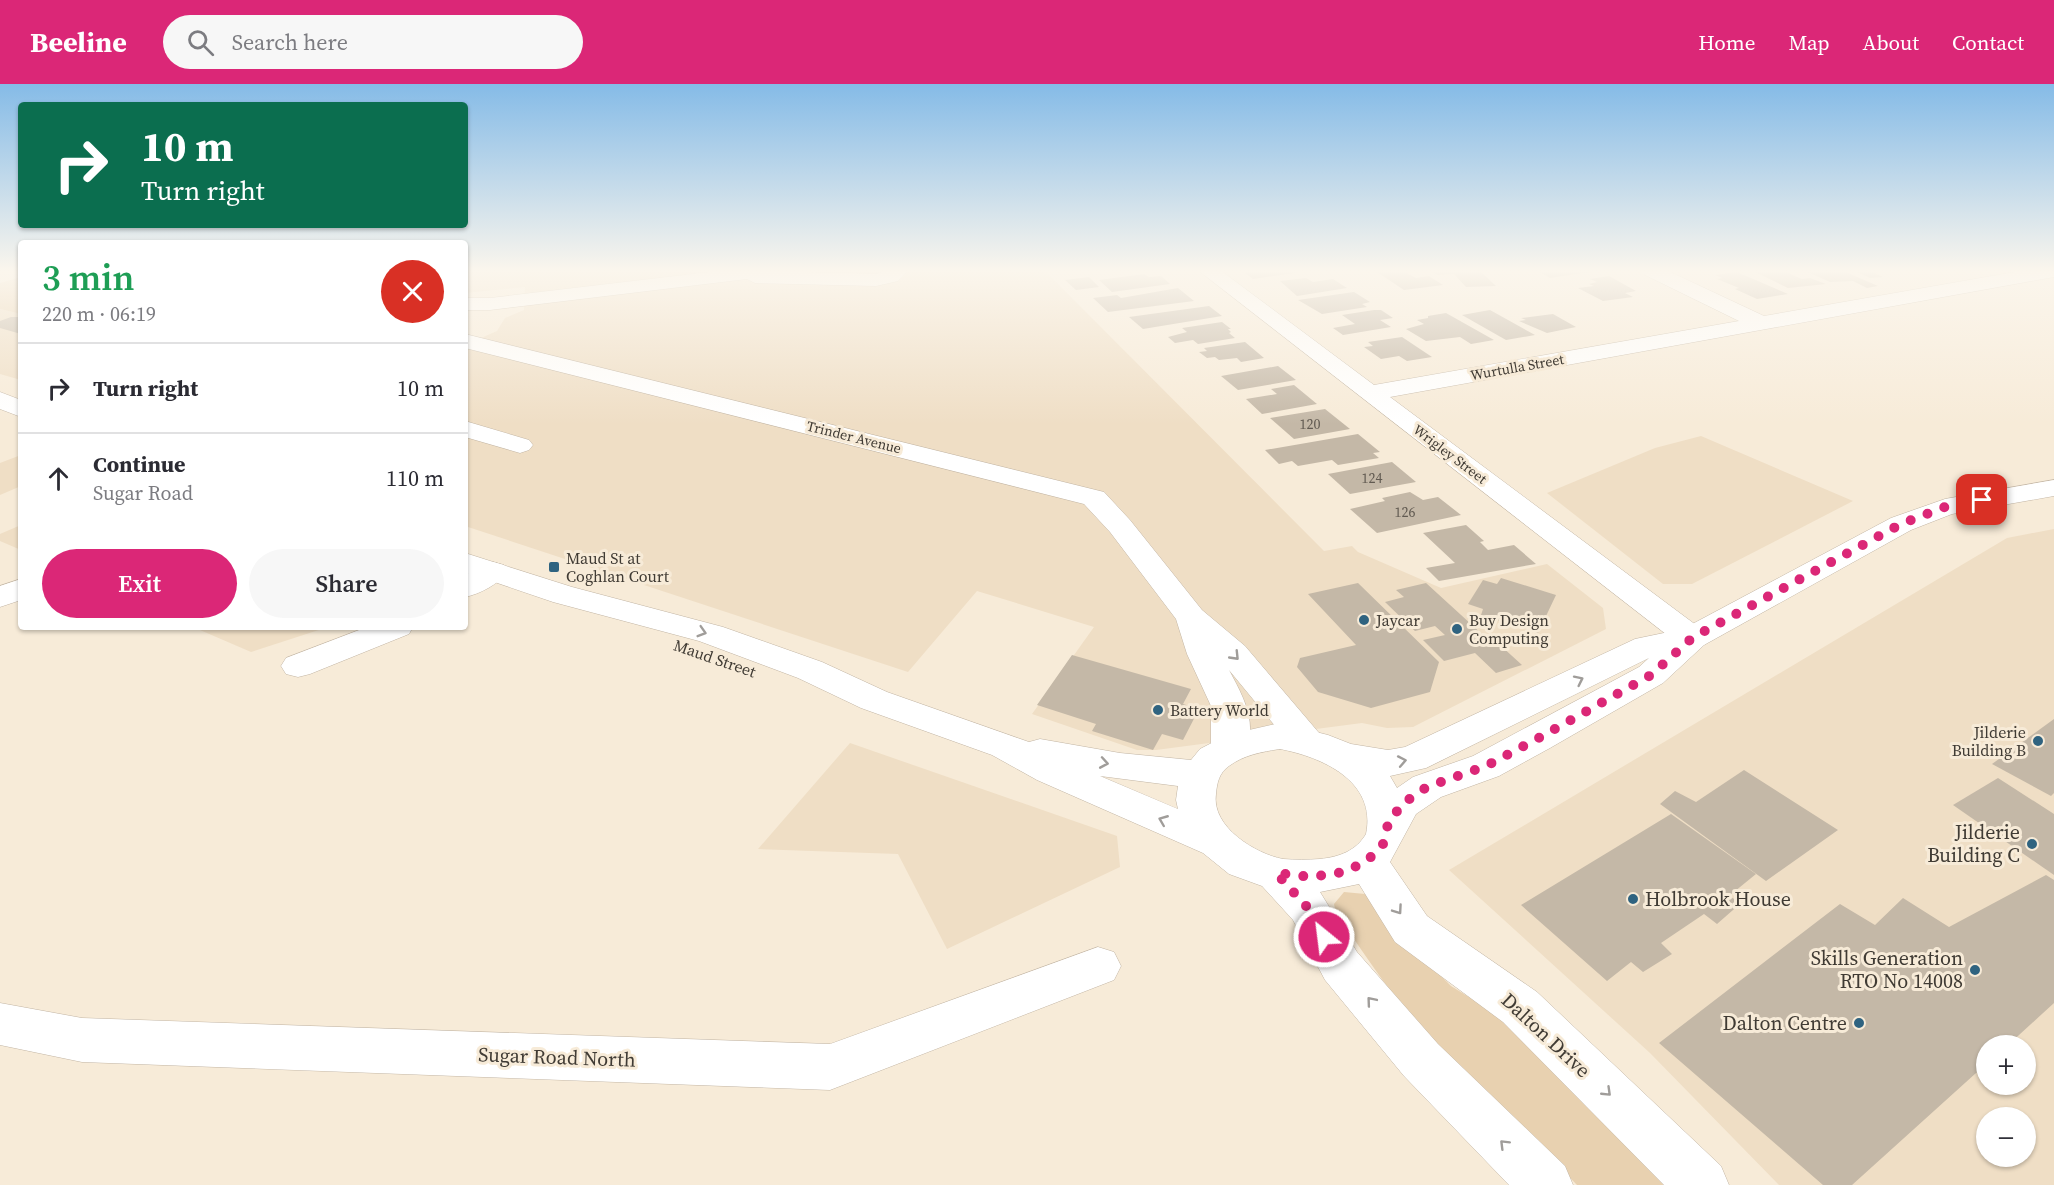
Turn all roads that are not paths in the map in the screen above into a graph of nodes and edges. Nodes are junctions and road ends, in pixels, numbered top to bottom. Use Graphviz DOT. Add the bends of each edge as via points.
graph roads {
  1 [pos="485,321"];
  2 [pos="1276,321"];
  3 [pos="1758,321"];
  4 [pos="1770,321"];
  5 [pos="1761,323"];
  6 [pos="468,340"];
  7 [pos="468,341"];
  8 [pos="1370,393"];
  9 [pos="0,399"];
  10 [pos="0,407"];
  11 [pos="18,409"];
  12 [pos="18,410"];
  13 [pos="468,430"];
  14 [pos="520,445"];
  15 [pos="2054,488"];
  16 [pos="479,566"];
  17 [pos="468,583"];
  18 [pos="18,589"];
  19 [pos="0,598"];
  20 [pos="1191,617"];
  21 [pos="389,630"];
  22 [pos="1692,638"];
  23 [pos="298,666"];
  24 [pos="1307,740"];
  25 [pos="1005,746"];
  26 [pos="1230,746"];
  27 [pos="1344,756"];
  28 [pos="1198,775"];
  29 [pos="1217,842"];
  30 [pos="1378,842"];
  31 [pos="1276,873"];
  32 [pos="1098,966"];
  33 [pos="0,1024"];
  34 [pos="1546,1185"];
  35 [pos="1702,1185"];
  1 -- 6 [label="street"];
  2 -- 8 [label="street, Wrigley Street"];
  3 -- 5 [label="street"];
  4 -- 5 [label="street, Wurtulla Street"];
  5 -- 8 [label="street, Wurtulla Street"];
  7 -- 20 [label="street, Trinder Avenue" via="1094,498"];
  8 -- 22 [label="street, Wrigley Street"];
  9 -- 11 [label="street"];
  10 -- 12 [label="street"];
  13 -- 14 [label="street"];
  15 -- 22 [label="street" via="1945,507 1919,516"];
  16 -- 17 [label="street"];
  16 -- 25 [label="street, Maud Street" via="564,595 696,654 797,686 874,700"];
  18 -- 19 [label="street"];
  20 -- 24 [label="street, Trinder Avenue, one-way" via="1233,653"];
  20 -- 26 [label="street, Trinder Avenue" via="1204,655 1229,700 1234,720"];
  21 -- 23 [label="street"];
  27 -- 22 [label="street, one-way" via="1388,764 1413,759 1647,646"];
  22 -- 30 [label="street" via="1651,675 1630,687 1486,766 1427,787 1402,804"];
  24 -- 26 [label="street" via="1253,738"];
  24 -- 27 [label="street"];
  25 -- 28 [label="street, Maud Street, one-way"];
  29 -- 25 [label="street, Maud Street, one-way" via="1050,770"];
  26 -- 28 [label="street" via="1210,758"];
  27 -- 30 [label="street" via="1375,782 1386,803"];
  28 -- 29 [label="street" via="1194,795 1200,819"];
  29 -- 31 [label="street" via="1244,861"];
  30 -- 31 [label="street" via="1344,872 1311,877"];
  30 -- 35 [label="street, Dalton Drive, one-way" via="1411,929 1520,1006"];
  34 -- 31 [label="street, one-way" via="1421,1060 1341,966 1308,908"];
  32 -- 33 [label="street, Sugar Road North" via="830,1067 82,1041"];
}
